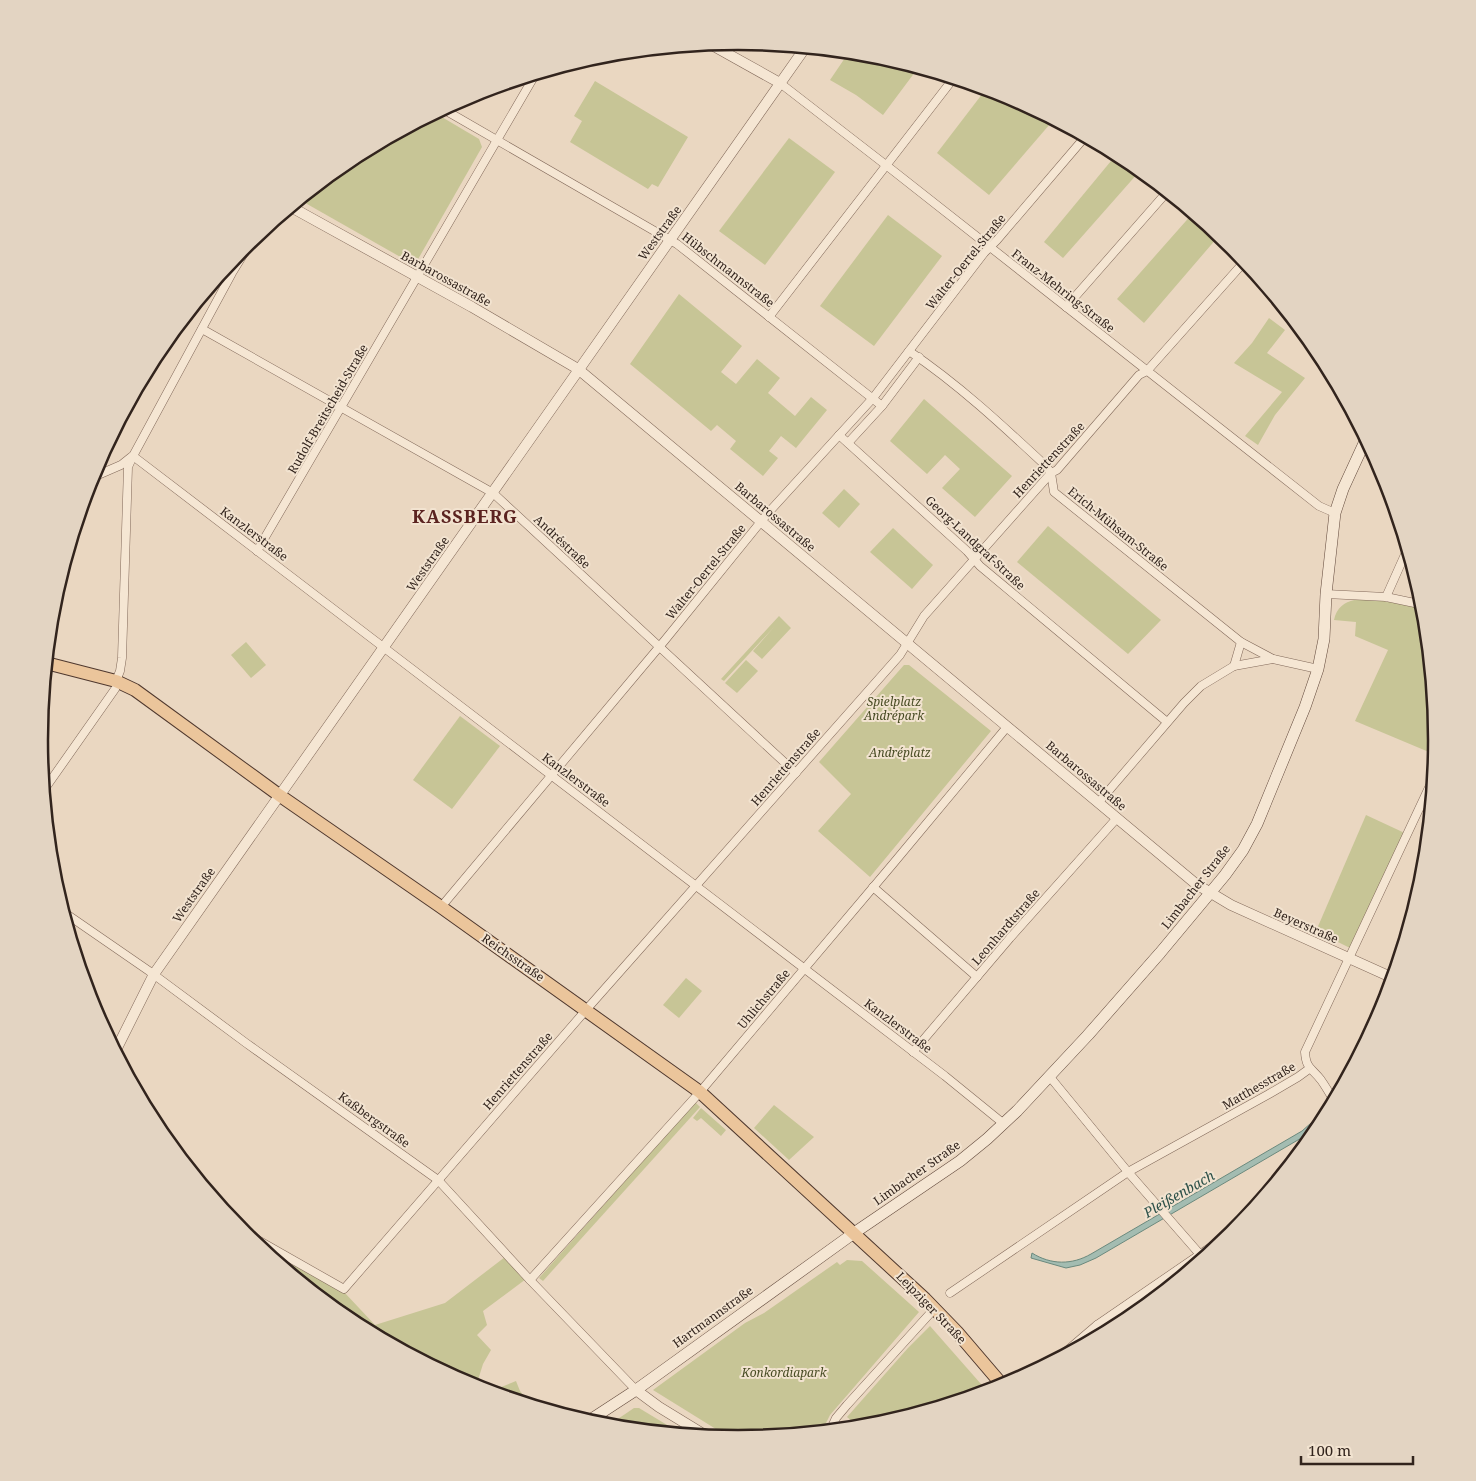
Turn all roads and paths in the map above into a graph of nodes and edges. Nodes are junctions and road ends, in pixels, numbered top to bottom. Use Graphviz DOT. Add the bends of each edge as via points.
graph roads {
  1 [pos="721,50"];
  2 [pos="801,53"];
  3 [pos="530,83"];
  4 [pos="780,83"];
  5 [pos="949,84"];
  6 [pos="450,114"];
  7 [pos="496,140"];
  8 [pos="1081,142"];
  9 [pos="886,164"];
  10 [pos="1163,197"];
  11 [pos="297,210"];
  12 [pos="670,239"];
  13 [pos="990,247"];
  14 [pos="1240,267"];
  15 [pos="235,268"];
  16 [pos="416,277"];
  17 [pos="1066,307"];
  18 [pos="769,317"];
  19 [pos="202,329"];
  20 [pos="910,351"];
  21 [pos="919,357"];
  22 [pos="578,369"];
  23 [pos="1147,371"];
  24 [pos="873,398"];
  25 [pos="882,406"];
  26 [pos="341,408"];
  27 [pos="839,435"];
  28 [pos="848,443"];
  29 [pos="1362,447"];
  30 [pos="133,456"];
  31 [pos="1051,473"];
  32 [pos="101,474"];
  33 [pos="493,493"];
  34 [pos="1335,513"];
  35 [pos="762,522"];
  36 [pos="257,551"];
  37 [pos="1404,558"];
  38 [pos="974,559"];
  39 [pos="1326,594"];
  40 [pos="1386,597"];
  41 [pos="1414,603"];
  42 [pos="1241,642"];
  43 [pos="907,643"];
  44 [pos="384,648"];
  45 [pos="659,648"];
  46 [pos="1273,658"];
  47 [pos="52,665"];
  48 [pos="1234,666"];
  49 [pos="1318,669"];
  50 [pos="116,685"];
  51 [pos="1166,722"];
  52 [pos="1007,727"];
  53 [pos="796,773"];
  54 [pos="551,775"];
  55 [pos="49,783"];
  56 [pos="279,795"];
  57 [pos="1426,796"];
  58 [pos="1098,802"];
  59 [pos="1117,818"];
  60 [pos="696,886"];
  61 [pos="873,887"];
  62 [pos="1210,893"];
  63 [pos="441,907"];
  64 [pos="71,917"];
  65 [pos="1350,959"];
  66 [pos="804,968"];
  67 [pos="154,974"];
  68 [pos="1387,975"];
  69 [pos="977,977"];
  70 [pos="586,1010"];
  71 [pos="119,1045"];
  72 [pos="913,1052"];
  73 [pos="1309,1069"];
  74 [pos="1050,1077"];
  75 [pos="700,1092"];
  76 [pos="1330,1095"];
  77 [pos="1004,1124"];
  78 [pos="1128,1172"];
  79 [pos="438,1180"];
  80 [pos="854,1233"];
  81 [pos="268,1246"];
  82 [pos="1199,1254"];
  83 [pos="1174,1275"];
  84 [pos="530,1280"];
  85 [pos="950,1293"];
  86 [pos="934,1308"];
  87 [pos="1097,1325"];
  88 [pos="1100,1328"];
  89 [pos="1080,1340"];
  90 [pos="998,1380"];
  91 [pos="636,1390"];
  92 [pos="596,1416"];
  93 [pos="833,1424"];
  94 [pos="697,1430"];
  1 -- 4 [label="street"];
  2 -- 4 [label="street, Weststraße"];
  3 -- 7 [label="street, Rudolf-Breitscheid-Straße"];
  4 -- 9 [label="street, Franz-Mehring-Straße"];
  4 -- 12 [label="street, Weststraße"];
  5 -- 9 [label="street"];
  6 -- 7 [label="street, Hübschmannstraße"];
  7 -- 12 [label="street, Hübschmannstraße"];
  7 -- 16 [label="street, Rudolf-Breitscheid-Straße"];
  8 -- 13 [label="street, Walter-Oertel-Straße"];
  9 -- 13 [label="street, Franz-Mehring-Straße"];
  9 -- 18 [label="street"];
  10 -- 17 [label="street"];
  11 -- 16 [label="street, Barbarossastraße"];
  12 -- 18 [label="street, Hübschmannstraße"];
  12 -- 22 [label="street, Weststraße"];
  13 -- 17 [label="street, Franz-Mehring-Straße"];
  13 -- 20 [label="street, Walter-Oertel-Straße"];
  14 -- 23 [label="street, Henriettenstraße"];
  15 -- 19 [label="street"];
  16 -- 22 [label="street, Barbarossastraße"];
  16 -- 26 [label="street, Rudolf-Breitscheid-Straße"];
  17 -- 23 [label="street, Franz-Mehring-Straße"];
  18 -- 24 [label="street, Hübschmannstraße"];
  19 -- 26 [label="street, Andréstraße"];
  19 -- 30 [label="street"];
  20 -- 21 [label="street, Erich-Mühsam-Straße"];
  20 -- 24 [label="street, Walter-Oertel-Straße"];
  21 -- 25 [label="street"];
  21 -- 31 [label="street, Erich-Mühsam-Straße" via="987,412"];
  22 -- 33 [label="street, Weststraße"];
  22 -- 35 [label="street, Barbarossastraße"];
  23 -- 31 [label="street, Henriettenstraße" via="1139,375"];
  23 -- 34 [label="street, Franz-Mehring-Straße" via="1319,506"];
  24 -- 25 [label="street, Hübschmannstraße"];
  24 -- 27 [label="street, Walter-Oertel-Straße"];
  25 -- 28 [label="street"];
  26 -- 33 [label="street, Andréstraße"];
  26 -- 36 [label="street, Rudolf-Breitscheid-Straße"];
  27 -- 28 [label="street, Georg-Landgraf-Straße"];
  27 -- 35 [label="street, Walter-Oertel-Straße"];
  28 -- 38 [label="street, Georg-Landgraf-Straße"];
  29 -- 34 [label="main road, Limbacher Straße"];
  30 -- 32 [label="street" via="121,466"];
  30 -- 36 [label="street, Kanzlerstraße"];
  30 -- 50 [label="street" via="128,467 122,658"];
  31 -- 38 [label="street, Henriettenstraße"];
  31 -- 42 [label="street, Erich-Mühsam-Straße" via="1054,492"];
  33 -- 44 [label="street, Weststraße"];
  33 -- 45 [label="street, Andréstraße"];
  34 -- 39 [label="main road, Limbacher Straße"];
  35 -- 43 [label="street, Barbarossastraße"];
  35 -- 45 [label="street, Walter-Oertel-Straße"];
  36 -- 44 [label="street, Kanzlerstraße"];
  37 -- 40 [label="street"];
  38 -- 43 [label="street, Henriettenstraße" via="924,616"];
  38 -- 51 [label="street, Georg-Landgraf-Straße"];
  39 -- 40 [label="street"];
  39 -- 49 [label="main road, Limbacher Straße" via="1324,639"];
  40 -- 41 [label="street"];
  42 -- 46 [label="street, Erich-Mühsam-Straße"];
  42 -- 48 [label="street"];
  43 -- 52 [label="street, Barbarossastraße"];
  43 -- 53 [label="street, Henriettenstraße"];
  44 -- 54 [label="street, Kanzlerstraße"];
  44 -- 56 [label="street, Weststraße"];
  45 -- 53 [label="street, Andréstraße"];
  45 -- 54 [label="street, Walter-Oertel-Straße"];
  46 -- 48 [label="street"];
  46 -- 49 [label="street, Erich-Mühsam-Straße"];
  47 -- 50 [label="main road, Reichsstraße"];
  48 -- 51 [label="street" via="1201,686"];
  49 -- 62 [label="main road, Limbacher Straße" via="1257,824 1243,850"];
  50 -- 55 [label="street"];
  50 -- 56 [label="main road, Reichsstraße" via="154,705"];
  51 -- 58 [label="street"];
  52 -- 58 [label="street, Barbarossastraße"];
  52 -- 61 [label="street, Uhlichstraße"];
  53 -- 60 [label="street, Henriettenstraße"];
  54 -- 60 [label="street, Kanzlerstraße"];
  54 -- 63 [label="street, Walter-Oertel-Straße"];
  56 -- 63 [label="main road, Reichsstraße"];
  56 -- 67 [label="street, Weststraße"];
  57 -- 65 [label="street, Matthesstraße"];
  58 -- 59 [label="street, Barbarossastraße"];
  59 -- 62 [label="street, Barbarossastraße"];
  59 -- 69 [label="street, Leonhardtstraße"];
  60 -- 66 [label="street, Kanzlerstraße"];
  60 -- 70 [label="street, Henriettenstraße"];
  61 -- 66 [label="street, Uhlichstraße"];
  61 -- 69 [label="street"];
  62 -- 65 [label="street, Beyerstraße"];
  62 -- 74 [label="main road, Limbacher Straße"];
  63 -- 70 [label="main road, Reichsstraße"];
  64 -- 67 [label="street, Kaßbergstraße"];
  65 -- 68 [label="street, Beyerstraße"];
  65 -- 73 [label="street, Matthesstraße" via="1305,1052"];
  66 -- 72 [label="street, Kanzlerstraße"];
  66 -- 75 [label="street, Uhlichstraße"];
  67 -- 71 [label="street, Weststraße"];
  67 -- 79 [label="street, Kaßbergstraße"];
  69 -- 72 [label="street, Leonhardtstraße"];
  70 -- 75 [label="main road, Reichsstraße"];
  70 -- 79 [label="street, Henriettenstraße"];
  72 -- 77 [label="street, Kanzlerstraße"];
  73 -- 76 [label="street" via="1320,1078"];
  73 -- 78 [label="street, Matthesstraße"];
  74 -- 77 [label="main road, Limbacher Straße"];
  74 -- 78 [label="street"];
  75 -- 80 [label="main road, Reichsstraße"];
  75 -- 84 [label="street, Uhlichstraße"];
  77 -- 80 [label="main road, Limbacher Straße" via="960,1161"];
  78 -- 82 [label="street"];
  78 -- 85 [label="street, Matthesstraße"];
  79 -- 81 [label="street, Henriettenstraße" via="344,1289"];
  79 -- 84 [label="street, Kaßbergstraße"];
  80 -- 86 [label="main road, Leipziger Straße"];
  80 -- 91 [label="main road, Hartmannstraße"];
  83 -- 87 [label="street"];
  84 -- 91 [label="street, Kaßbergstraße"];
  86 -- 90 [label="main road, Leipziger Straße"];
  86 -- 93 [label="street"];
  87 -- 88 [label="street"];
  87 -- 89 [label="street"];
  91 -- 92 [label="main road, Hartmannstraße"];
  91 -- 94 [label="street"];
}
